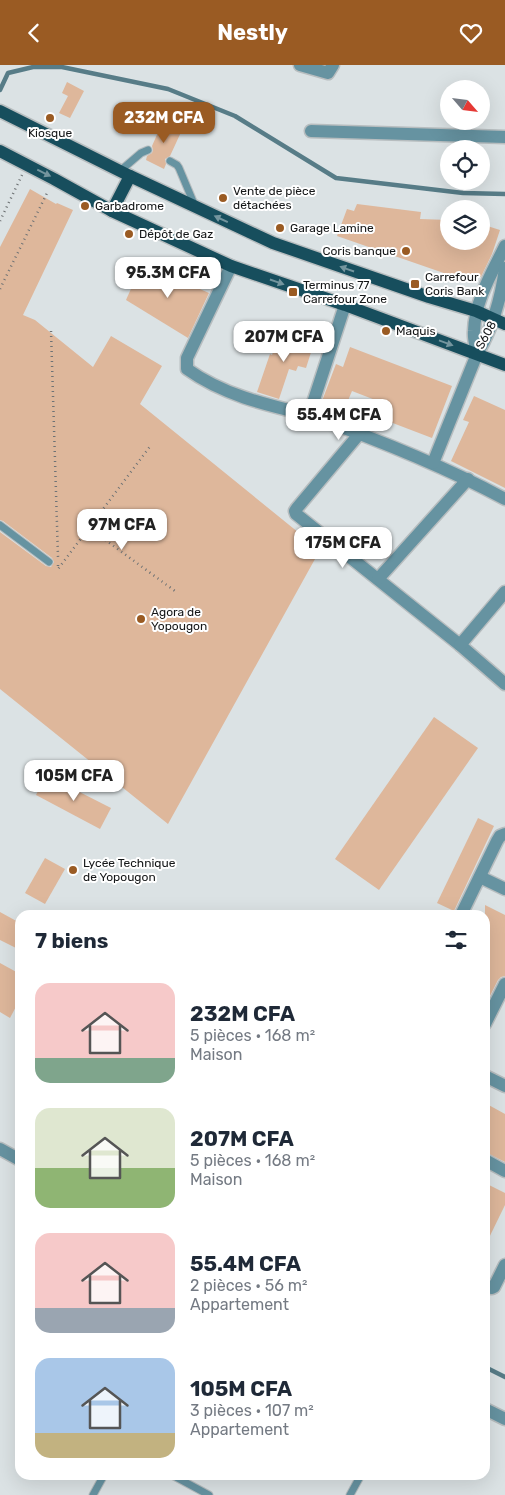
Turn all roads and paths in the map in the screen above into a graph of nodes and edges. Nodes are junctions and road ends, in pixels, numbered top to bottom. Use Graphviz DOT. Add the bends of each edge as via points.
graph roads {
  1 [pos="300,65"];
  2 [pos="333,65"];
  3 [pos="2,112"];
  4 [pos="310,131"];
  5 [pos="505,137"];
  6 [pos="148,150"];
  7 [pos="0,151"];
  8 [pos="170,161"];
  9 [pos="27,165"];
  10 [pos="125,174"];
  11 [pos="54,179"];
  12 [pos="195,207"];
  13 [pos="112,211"];
  14 [pos="0,221"];
  15 [pos="505,247"];
  16 [pos="231,266"];
  17 [pos="505,268"];
  18 [pos="0,289"];
  19 [pos="345,305"];
  20 [pos="476,311"];
  21 [pos="500,321"];
  22 [pos="51,331"];
  23 [pos="477,354"];
  24 [pos="505,365"];
  25 [pos="309,415"];
  26 [pos="360,433"];
  27 [pos="151,445"];
  28 [pos="433,463"];
  29 [pos="468,479"];
  30 [pos="505,499"];
  31 [pos="0,525"];
  32 [pos="89,528"];
  33 [pos="49,562"];
  34 [pos="378,579"];
  35 [pos="175,591"];
  36 [pos="505,592"];
  37 [pos="460,645"];
  38 [pos="505,684"];
  39 [pos="505,834"];
  40 [pos="480,877"];
  41 [pos="505,889"];
  42 [pos="464,910"];
  43 [pos="505,984"];
  44 [pos="490,1013"];
  45 [pos="490,1078"];
  46 [pos="505,1086"];
  47 [pos="0,1149"];
  48 [pos="15,1157"];
  49 [pos="490,1163"];
  50 [pos="505,1171"];
  51 [pos="505,1265"];
  52 [pos="490,1287"];
  53 [pos="490,1412"];
  54 [pos="505,1419"];
  55 [pos="101,1480"];
  56 [pos="181,1480"];
  57 [pos="358,1480"];
  58 [pos="93,1495"];
  59 [pos="209,1495"];
  60 [pos="350,1495"];
  1 -- 2 [label="street" via="328,73"];
  3 -- 10 [label="main road"];
  4 -- 5 [label="street"];
  6 -- 10 [label="lane" via="141,153"];
  7 -- 9 [label="main road"];
  8 -- 12 [label="lane" via="179,168"];
  9 -- 11 [label="main road, one-way"];
  9 -- 14 [label="path"];
  10 -- 12 [label="main road"];
  10 -- 13 [label="main road"];
  11 -- 13 [label="main road"];
  11 -- 18 [label="path"];
  20 -- 12 [label="main road, one-way" via="273,243"];
  13 -- 16 [label="main road"];
  15 -- 20 [label="street, S608"];
  16 -- 19 [label="main road, one-way"];
  16 -- 25 [label="street" via="187,358 187,369 253,401"];
  17 -- 21 [label="street, S608"];
  19 -- 23 [label="main road, one-way"];
  19 -- 25 [label="street"];
  20 -- 21 [label="main road"];
  20 -- 23 [label="street, S608"];
  21 -- 23 [label="street, S608"];
  22 -- 32 [label="path" via="58,569"];
  23 -- 24 [label="main road"];
  23 -- 28 [label="street"];
  25 -- 26 [label="street"];
  26 -- 28 [label="street"];
  26 -- 34 [label="street" via="295,511"];
  27 -- 32 [label="path"];
  28 -- 29 [label="street"];
  29 -- 30 [label="street"];
  29 -- 34 [label="street"];
  31 -- 33 [label="lane"];
  32 -- 35 [label="path"];
  34 -- 37 [label="street"];
  36 -- 37 [label="street"];
  37 -- 38 [label="street"];
  39 -- 40 [label="street" via="497,841"];
  40 -- 41 [label="street"];
  40 -- 42 [label="street"];
  43 -- 44 [label="street"];
  45 -- 46 [label="street"];
  47 -- 48 [label="street"];
  49 -- 50 [label="street"];
  51 -- 52 [label="street" via="494,1287"];
  53 -- 54 [label="street"];
  55 -- 58 [label="lane"];
  56 -- 59 [label="lane"];
  57 -- 60 [label="lane"];
}
